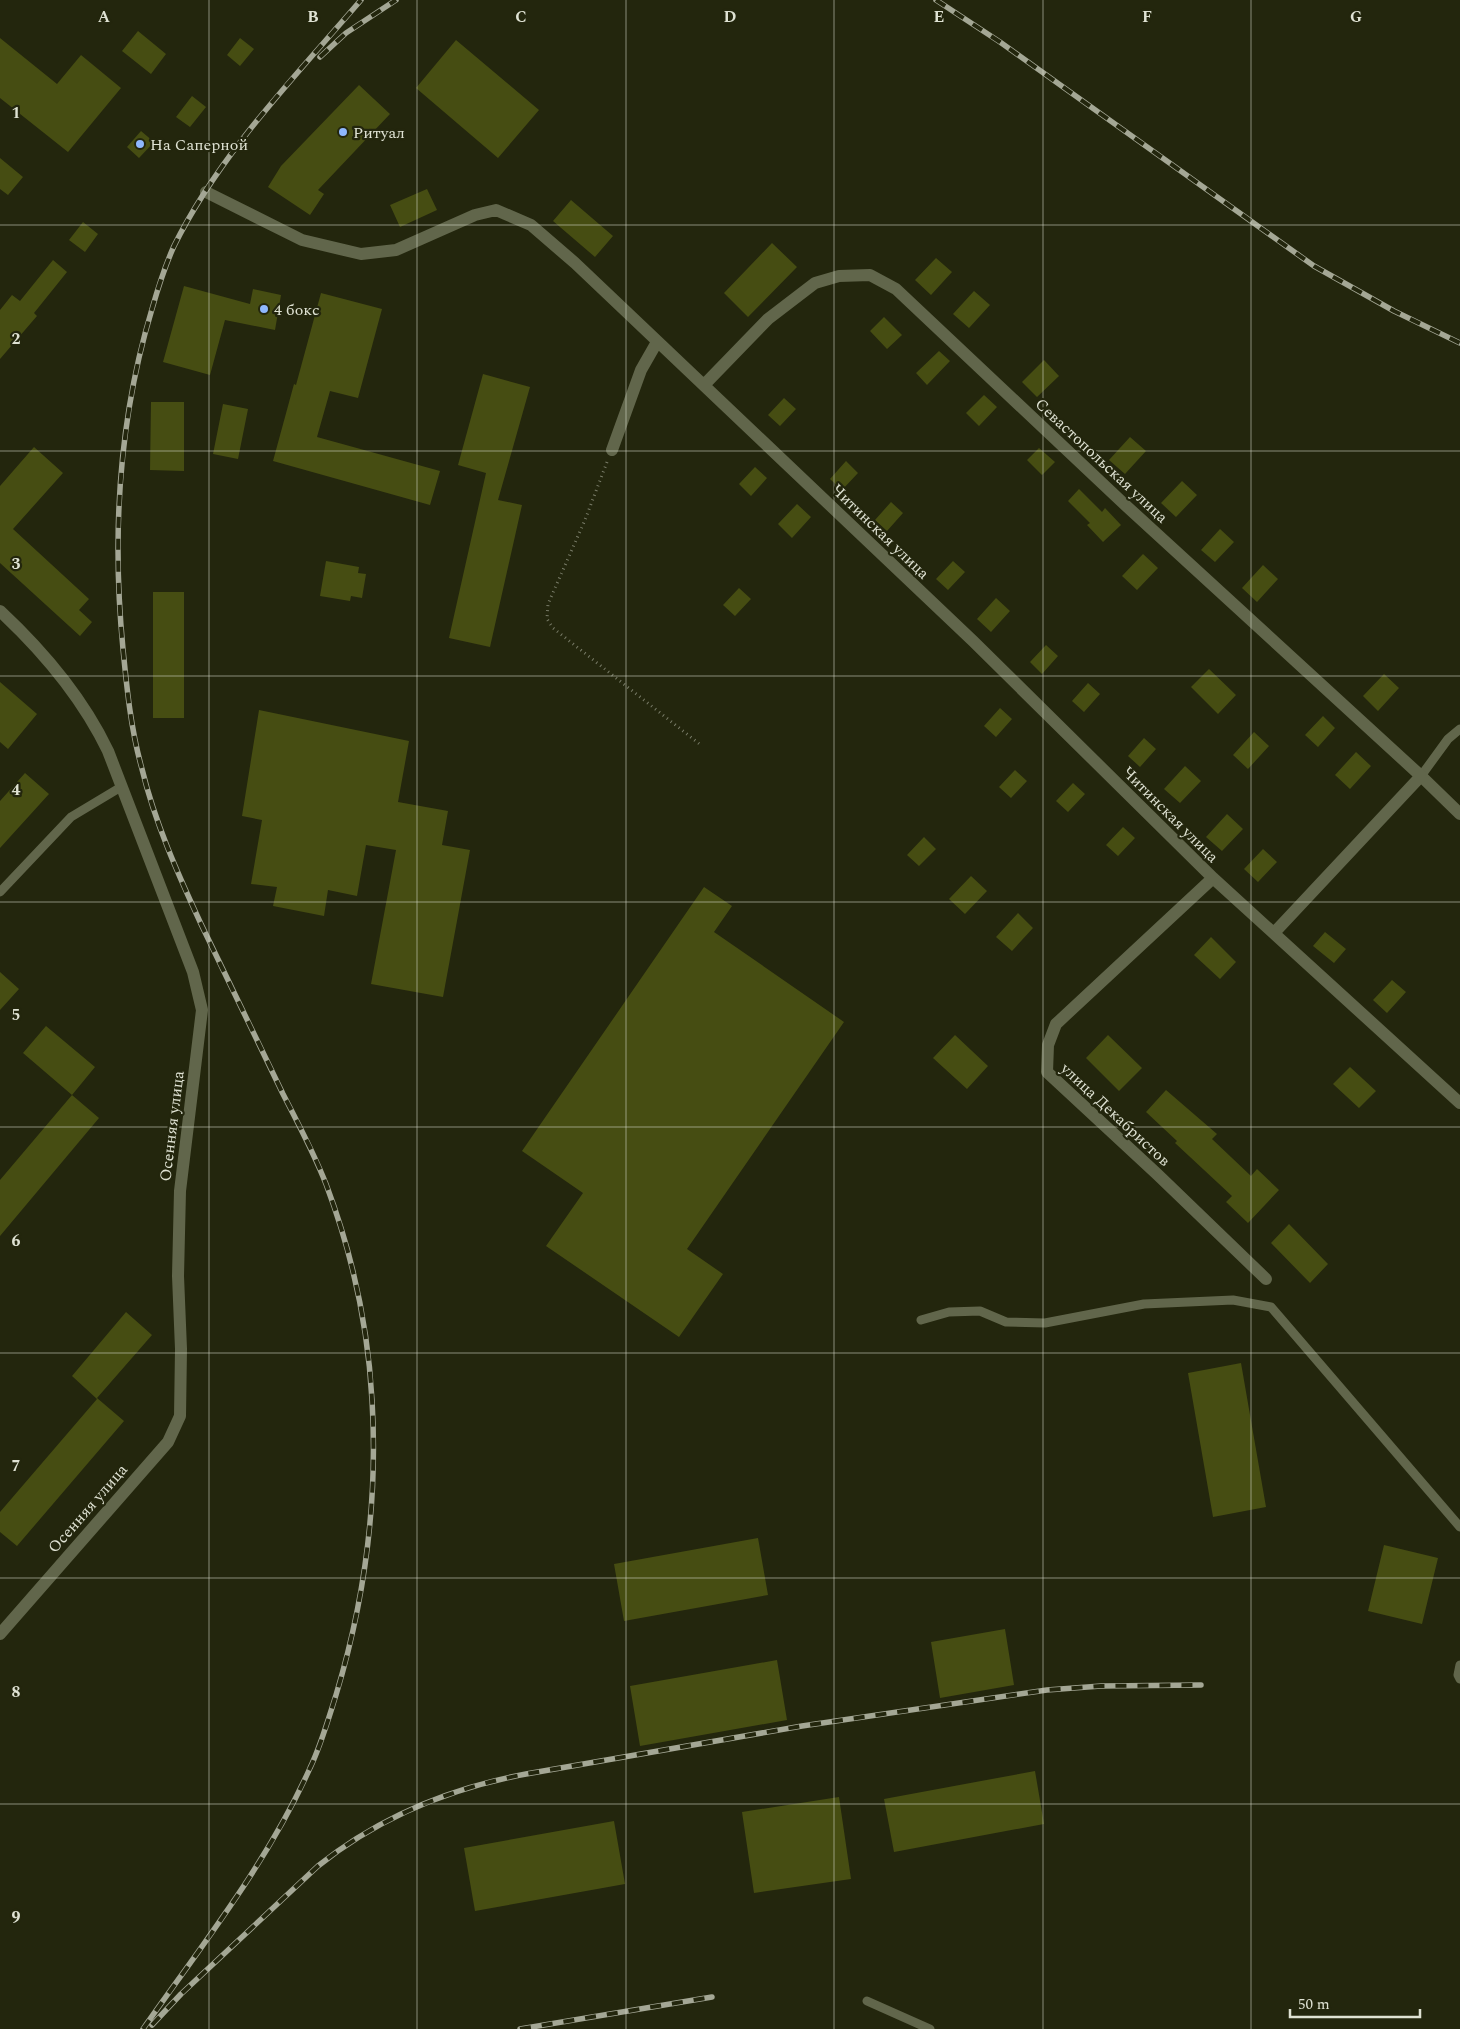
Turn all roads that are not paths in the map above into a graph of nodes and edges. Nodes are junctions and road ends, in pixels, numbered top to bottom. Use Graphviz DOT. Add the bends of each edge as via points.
graph roads {
  1 [pos="206,192"];
  2 [pos="657,342"];
  3 [pos="704,384"];
  4 [pos="612,450"];
  5 [pos="0,611"];
  6 [pos="1460,729"];
  7 [pos="1421,776"];
  8 [pos="121,787"];
  9 [pos="1460,814"];
  10 [pos="1213,878"];
  11 [pos="0,892"];
  12 [pos="1274,933"];
  13 [pos="1460,1103"];
  14 [pos="1266,1280"];
  15 [pos="921,1320"];
  16 [pos="1460,1527"];
  17 [pos="0,1634"];
  18 [pos="1460,1665"];
  19 [pos="1460,1679"];
  20 [pos="867,2001"];
  21 [pos="930,2029"];
  1 -- 2 [label="street, Читинская улица" via="302,240 361,254 396,250 475,215 496,210 531,225"];
  2 -- 3 [label="street, Читинская улица"];
  2 -- 4 [label="street" via="641,370"];
  3 -- 7 [label="street, Севастопольская улица" via="768,319 815,284 839,276 870,275 896,289"];
  3 -- 10 [label="street, Читинская улица"];
  5 -- 8 [label="street, Осенняя улица" via="37,647 93,722"];
  6 -- 7 [label="lane" via="1448,739"];
  7 -- 9 [label="street, Севастопольская улица"];
  7 -- 12 [label="street"];
  8 -- 11 [label="lane" via="71,817"];
  8 -- 17 [label="street, Осенняя улица" via="193,972 202,1010 180,1191 180,1416 168,1442"];
  10 -- 12 [label="street, Читинская улица"];
  10 -- 14 [label="street, улица Декабристов" via="1056,1024 1048,1046 1047,1072"];
  12 -- 13 [label="street, Читинская улица"];
  15 -- 16 [label="lane" via="949,1312 980,1311 1006,1322 1045,1324 1144,1304 1233,1300 1271,1306"];
  18 -- 19 [label="lane"];
  20 -- 21 [label="lane"];
}
